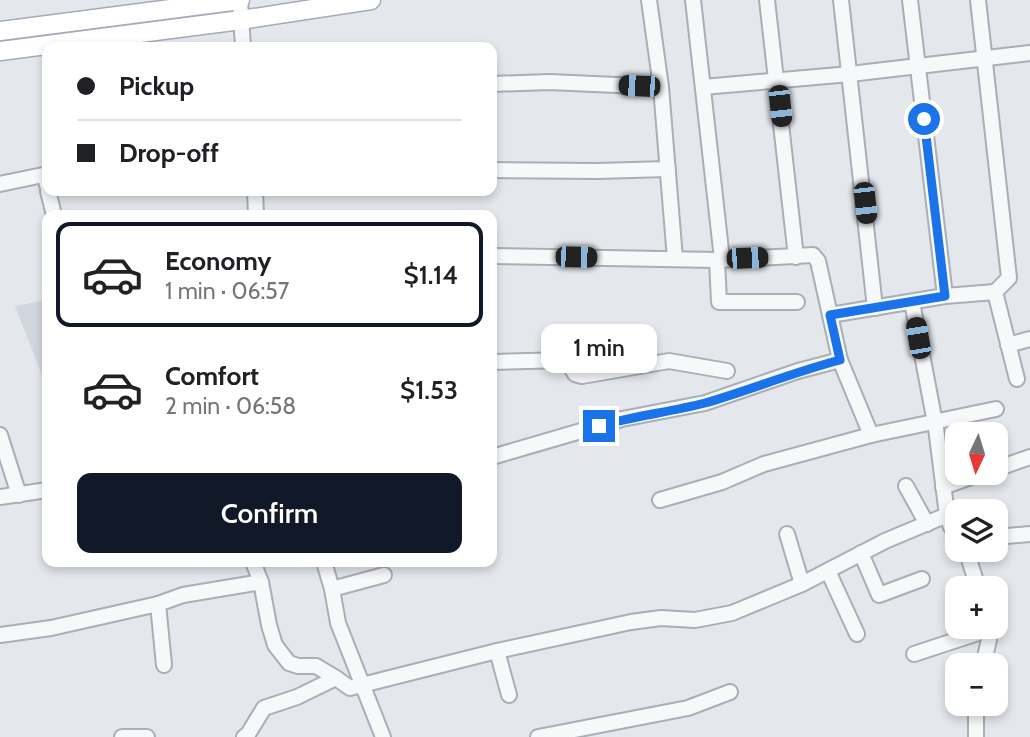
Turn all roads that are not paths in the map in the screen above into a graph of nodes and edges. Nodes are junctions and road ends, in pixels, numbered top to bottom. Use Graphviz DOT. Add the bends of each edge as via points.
graph roads {
  1 [pos="240,0"];
  2 [pos="371,0"];
  3 [pos="649,0"];
  4 [pos="693,0"];
  5 [pos="767,0"];
  6 [pos="841,0"];
  7 [pos="910,0"];
  8 [pos="978,0"];
  9 [pos="138,6"];
  10 [pos="241,20"];
  11 [pos="0,31"];
  12 [pos="70,42"];
  13 [pos="243,42"];
  14 [pos="42,46"];
  15 [pos="0,51"];
  16 [pos="1030,53"];
  17 [pos="985,57"];
  18 [pos="918,65"];
  19 [pos="850,74"];
  20 [pos="777,81"];
  21 [pos="497,83"];
  22 [pos="661,87"];
  23 [pos="703,88"];
  24 [pos="668,169"];
  25 [pos="497,170"];
  26 [pos="42,175"];
  27 [pos="0,184"];
  28 [pos="497,256"];
  29 [pos="796,257"];
  30 [pos="675,259"];
  31 [pos="720,260"];
  32 [pos="995,292"];
  33 [pos="945,296"];
  34 [pos="797,302"];
  35 [pos="912,302"];
  36 [pos="875,308"];
  37 [pos="830,315"];
  38 [pos="1030,339"];
  39 [pos="1008,345"];
  40 [pos="840,360"];
  41 [pos="497,362"];
  42 [pos="727,371"];
  43 [pos="1017,379"];
  44 [pos="996,410"];
  45 [pos="934,424"];
  46 [pos="0,435"];
  47 [pos="871,435"];
  48 [pos="497,456"];
  49 [pos="1030,457"];
  50 [pos="1008,465"];
  51 [pos="949,485"];
  52 [pos="906,486"];
  53 [pos="943,487"];
  54 [pos="42,491"];
  55 [pos="19,495"];
  56 [pos="0,497"];
  57 [pos="660,500"];
  58 [pos="945,501"];
  59 [pos="945,516"];
  60 [pos="927,524"];
  61 [pos="787,534"];
  62 [pos="1030,534"];
  63 [pos="1008,536"];
  64 [pos="861,553"];
  65 [pos="255,567"];
  66 [pos="325,567"];
  67 [pos="828,571"];
  68 [pos="384,575"];
  69 [pos="922,579"];
  70 [pos="261,582"];
  71 [pos="802,584"];
  72 [pos="332,589"];
  73 [pos="158,604"];
  74 [pos="857,634"];
  75 [pos="0,635"];
  76 [pos="497,651"];
  77 [pos="986,653"];
  78 [pos="914,654"];
  79 [pos="164,665"];
  80 [pos="335,678"];
  81 [pos="361,685"];
  82 [pos="730,692"];
  83 [pos="509,695"];
  84 [pos="976,716"];
  85 [pos="122,737"];
  86 [pos="147,737"];
  87 [pos="244,737"];
  88 [pos="383,737"];
  89 [pos="538,737"];
  90 [pos="976,737"];
  1 -- 9 [label="main road"];
  1 -- 10 [label="street"];
  2 -- 10 [label="main road"];
  3 -- 22 [label="street"];
  4 -- 23 [label="street"];
  5 -- 20 [label="street"];
  6 -- 19 [label="street"];
  7 -- 18 [label="street"];
  8 -- 17 [label="street"];
  9 -- 11 [label="main road"];
  10 -- 12 [label="main road"];
  10 -- 13 [label="street"];
  14 -- 15 [label="main road"];
  16 -- 17 [label="street"];
  17 -- 18 [label="street"];
  17 -- 32 [label="street" via="1009,278"];
  18 -- 19 [label="street"];
  18 -- 33 [label="street"];
  19 -- 20 [label="street"];
  19 -- 36 [label="street"];
  20 -- 23 [label="street"];
  20 -- 29 [label="street"];
  21 -- 22 [label="street"];
  22 -- 24 [label="street"];
  23 -- 31 [label="street"];
  24 -- 25 [label="street"];
  24 -- 30 [label="street"];
  26 -- 27 [label="street"];
  28 -- 30 [label="street"];
  29 -- 31 [label="street"];
  29 -- 37 [label="street" via="813,255 818,261"];
  30 -- 31 [label="street"];
  31 -- 34 [label="street" via="719,302"];
  32 -- 33 [label="street"];
  32 -- 39 [label="street"];
  33 -- 35 [label="street"];
  35 -- 36 [label="street"];
  35 -- 45 [label="street"];
  36 -- 37 [label="street"];
  37 -- 40 [label="street"];
  38 -- 39 [label="street"];
  39 -- 43 [label="street"];
  40 -- 47 [label="street"];
  40 -- 48 [label="street" via="705,403 622,419"];
  41 -- 42 [label="street" via="568,360 575,374 582,376 669,361"];
  44 -- 45 [label="street"];
  45 -- 47 [label="street"];
  45 -- 53 [label="street"];
  46 -- 55 [label="street"];
  47 -- 57 [label="street" via="764,464"];
  49 -- 50 [label="street"];
  51 -- 53 [label="street"];
  52 -- 60 [label="street"];
  53 -- 58 [label="street"];
  54 -- 55 [label="street"];
  55 -- 56 [label="street"];
  59 -- 60 [label="street"];
  60 -- 64 [label="street"];
  61 -- 71 [label="street"];
  62 -- 63 [label="street"];
  64 -- 67 [label="street"];
  64 -- 69 [label="street" via="879,596"];
  65 -- 70 [label="street"];
  66 -- 72 [label="street"];
  67 -- 71 [label="street"];
  67 -- 74 [label="street"];
  68 -- 72 [label="street"];
  70 -- 73 [label="street" via="183,595"];
  70 -- 80 [label="street" via="275,645 289,663 316,666"];
  71 -- 76 [label="street" via="732,613 695,620 631,622"];
  72 -- 81 [label="street" via="338,623"];
  73 -- 75 [label="street"];
  73 -- 79 [label="street"];
  76 -- 81 [label="street"];
  76 -- 83 [label="street"];
  77 -- 78 [label="street" via="987,630"];
  80 -- 81 [label="street" via="350,688"];
  80 -- 87 [label="street" via="264,708"];
  81 -- 88 [label="street"];
  82 -- 89 [label="street" via="688,708"];
  84 -- 90 [label="street"];
  85 -- 86 [label="street"];
}
